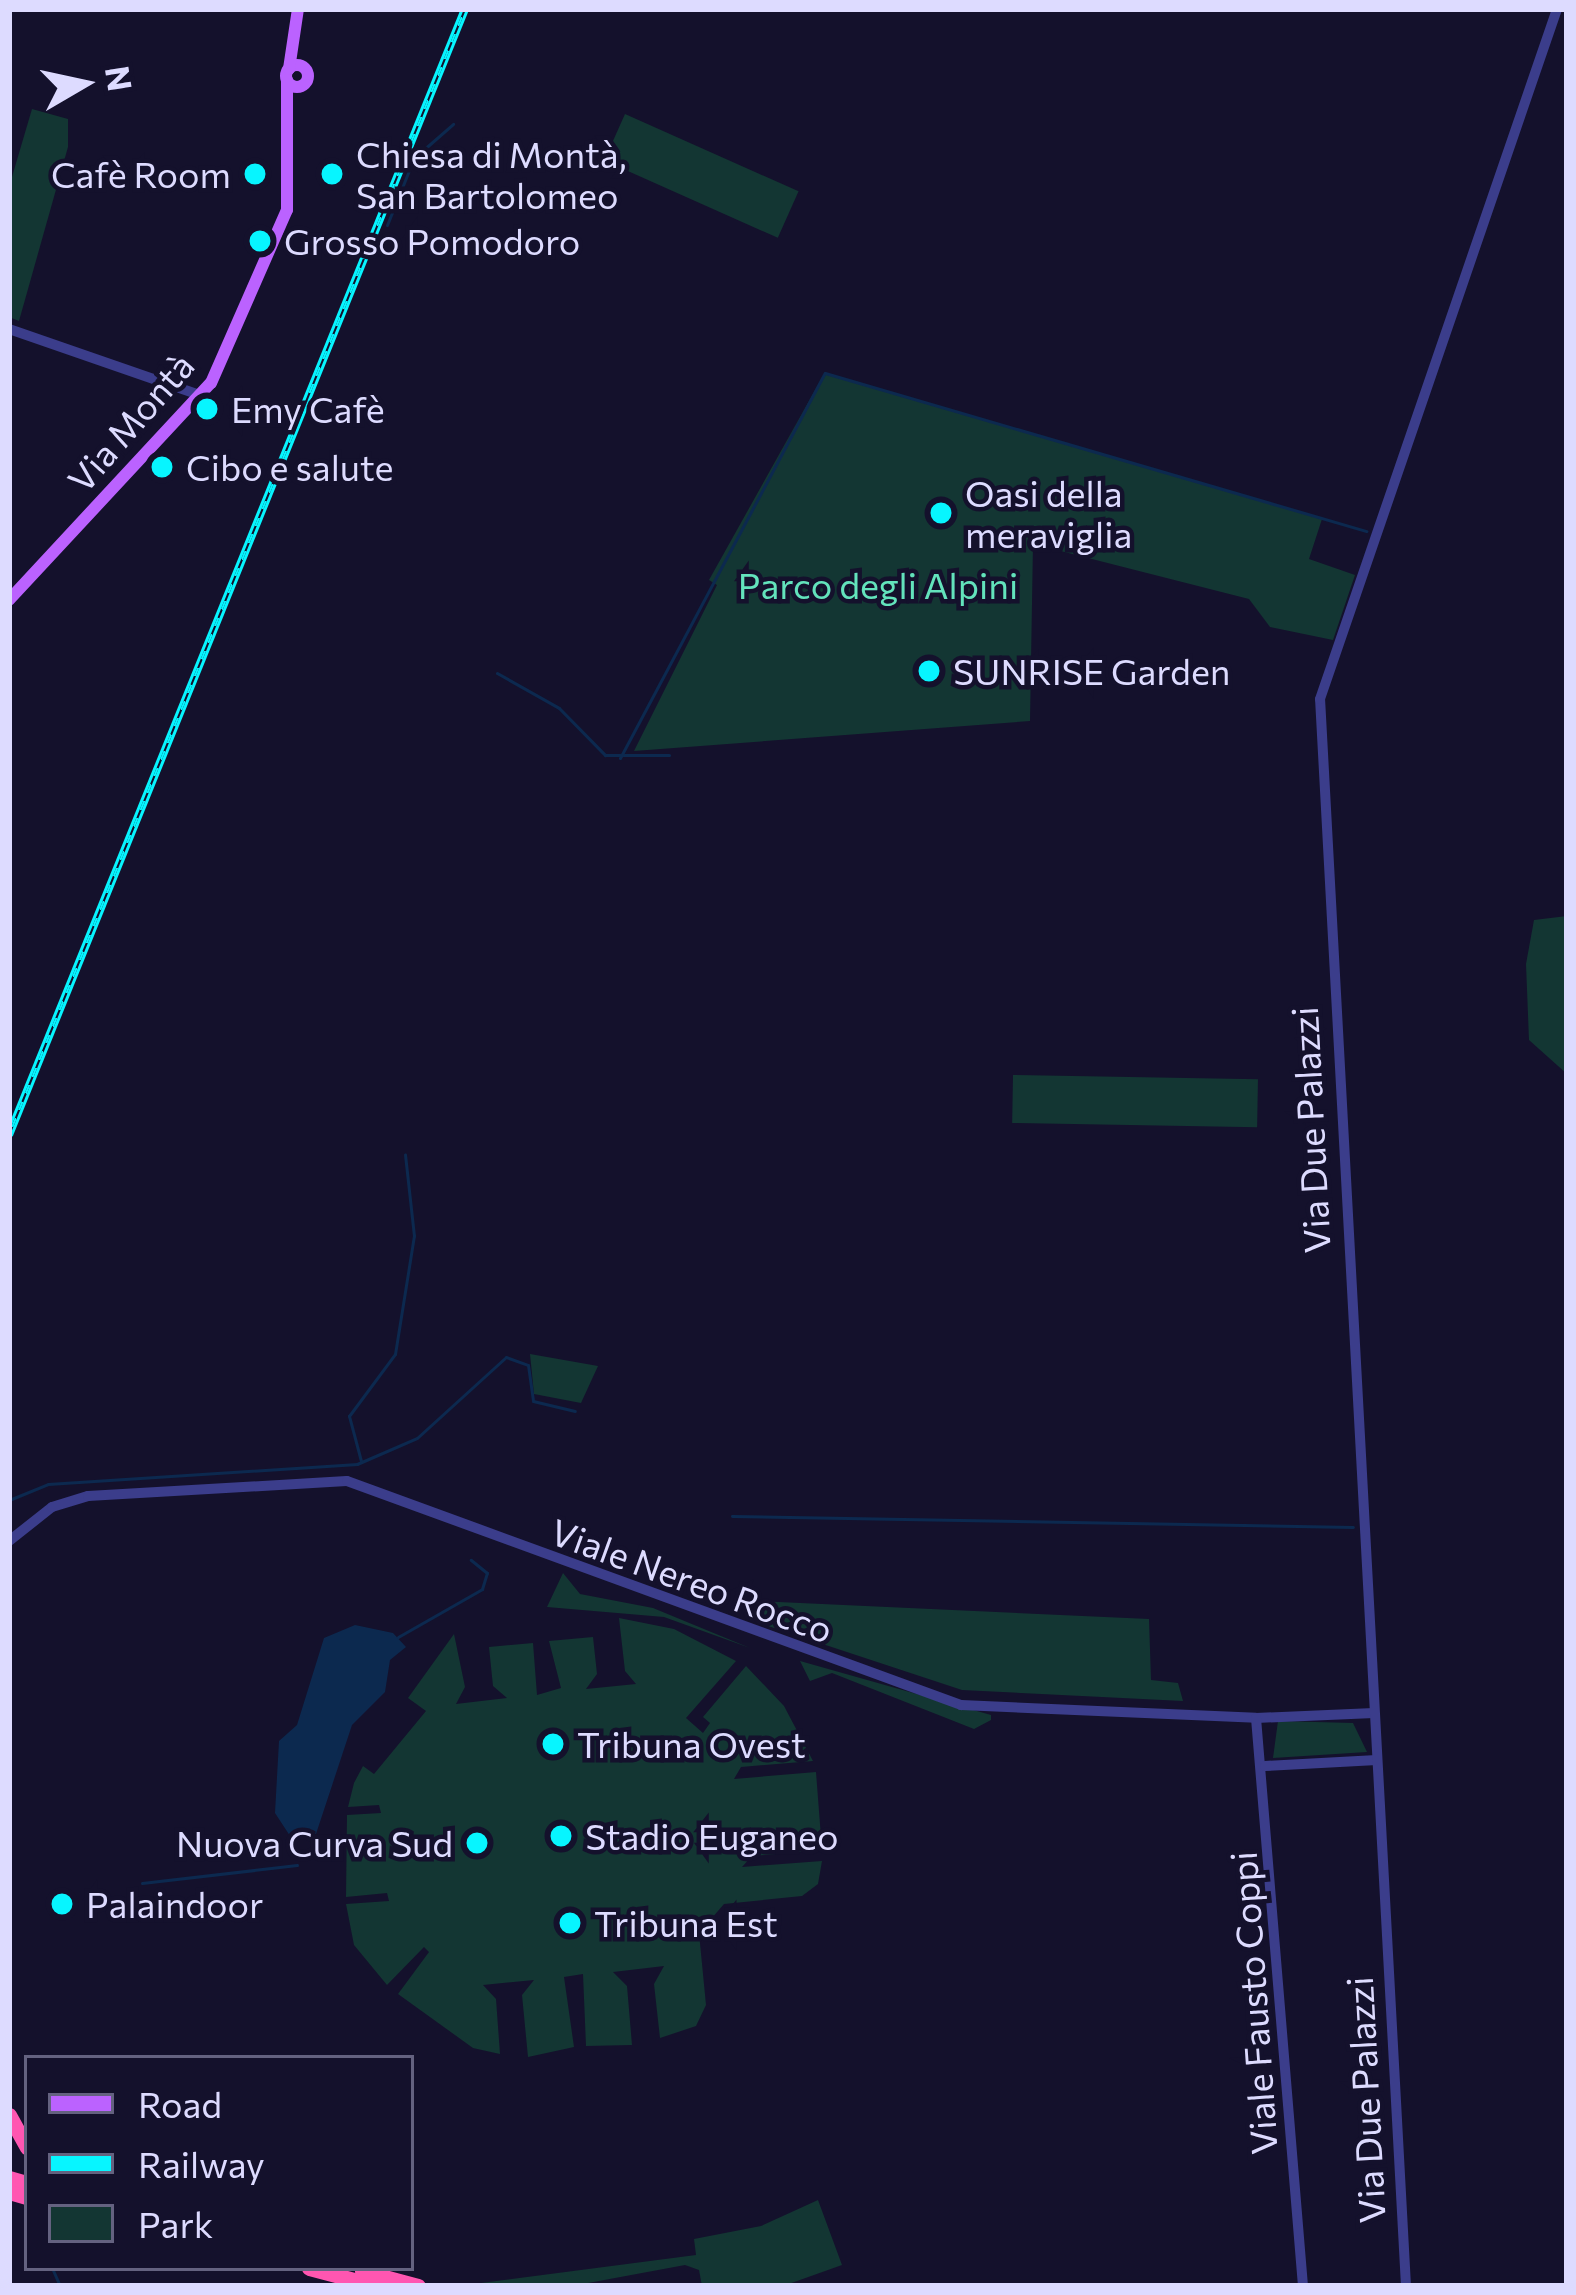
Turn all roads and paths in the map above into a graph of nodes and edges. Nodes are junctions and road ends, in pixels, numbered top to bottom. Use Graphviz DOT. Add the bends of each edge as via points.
graph roads {
  1 [pos="298,9"];
  2 [pos="1557,9"];
  3 [pos="9,329"];
  4 [pos="202,396"];
  5 [pos="9,600"];
  6 [pos="14,1529"];
  7 [pos="9,1541"];
  8 [pos="1374,1713"];
  9 [pos="1256,1718"];
  10 [pos="1377,1760"];
  11 [pos="1265,1766"];
  12 [pos="320,2271"];
  13 [pos="361,2271"];
  14 [pos="377,2286"];
  15 [pos="418,2286"];
  16 [pos="1303,2286"];
  17 [pos="1406,2286"];
  1 -- 4 [label="main road, Via Montà" via="285,215"];
  2 -- 8 [label="street, Via Due Palazzi" via="1320,699"];
  3 -- 4 [label="street"];
  4 -- 5 [label="main road, Via Montà"];
  6 -- 7 [label="street, Viale Nereo Rocco"];
  6 -- 9 [label="street, Viale Nereo Rocco" via="88,1496 347,1481 961,1705"];
  8 -- 9 [label="street, Viale Nereo Rocco"];
  8 -- 10 [label="street, Via Due Palazzi"];
  9 -- 11 [label="street, Viale Fausto Coppi"];
  10 -- 11 [label="street"];
  10 -- 17 [label="street, Via Due Palazzi"];
  11 -- 16 [label="street, Viale Fausto Coppi"];
  12 -- 14 [label="highway"];
  13 -- 15 [label="highway"];
}
